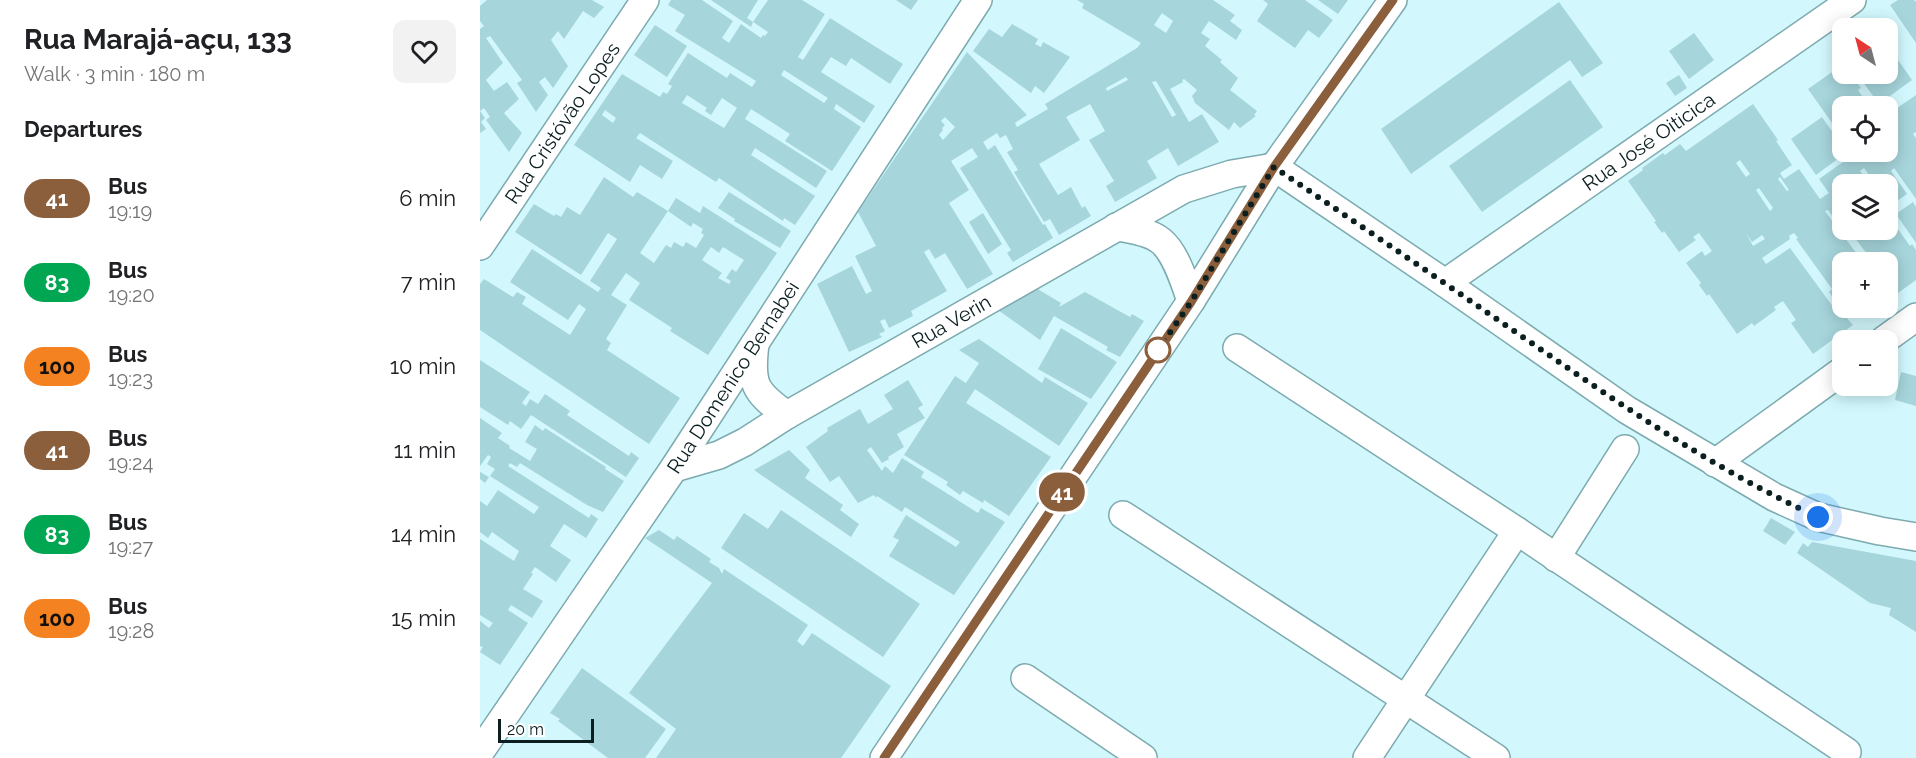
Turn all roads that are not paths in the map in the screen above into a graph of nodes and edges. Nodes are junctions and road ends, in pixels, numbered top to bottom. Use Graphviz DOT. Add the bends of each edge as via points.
graph roads {
  1 [pos="645,0"];
  2 [pos="978,0"];
  3 [pos="1393,0"];
  4 [pos="1852,0"];
  5 [pos="1274,167"];
  6 [pos="1116,227"];
  7 [pos="480,246"];
  8 [pos="1445,283"];
  9 [pos="1191,302"];
  10 [pos="1916,317"];
  11 [pos="1898,330"];
  12 [pos="755,343"];
  13 [pos="1237,348"];
  14 [pos="1832,378"];
  15 [pos="787,415"];
  16 [pos="1625,449"];
  17 [pos="1715,463"];
  18 [pos="674,468"];
  19 [pos="1123,515"];
  20 [pos="1517,531"];
  21 [pos="1916,537"];
  22 [pos="1556,558"];
  23 [pos="1025,678"];
  24 [pos="1406,699"];
  25 [pos="480,752"];
  26 [pos="1847,752"];
  27 [pos="884,758"];
  28 [pos="1143,758"];
  29 [pos="1367,758"];
  30 [pos="1496,758"];
  1 -- 7 [label="street, Rua Cristóvão Lopes"];
  2 -- 12 [label="street, Rua Domenico Bernabei"];
  3 -- 5 [label="street"];
  4 -- 8 [label="street, Rua José Oiticica"];
  5 -- 6 [label="street, Rua Verin" via="1232,174 1184,189"];
  5 -- 8 [label="street"];
  5 -- 9 [label="street"];
  6 -- 9 [label="street" via="1161,241 1174,260"];
  6 -- 15 [label="street, Rua Verin"];
  8 -- 17 [label="street" via="1627,410"];
  9 -- 27 [label="street"];
  10 -- 11 [label="street"];
  12 -- 15 [label="street" via="753,374 758,392"];
  12 -- 18 [label="street, Rua Domenico Bernabei"];
  13 -- 20 [label="street"];
  14 -- 17 [label="street"];
  15 -- 18 [label="street, Rua Verin" via="719,455"];
  16 -- 22 [label="street"];
  17 -- 21 [label="street" via="1818,517"];
  18 -- 25 [label="street, Rua Domenico Bernabei"];
  19 -- 24 [label="street"];
  20 -- 22 [label="street"];
  20 -- 24 [label="street"];
  22 -- 26 [label="street"];
  23 -- 28 [label="street"];
  24 -- 29 [label="street"];
  24 -- 30 [label="street"];
}
